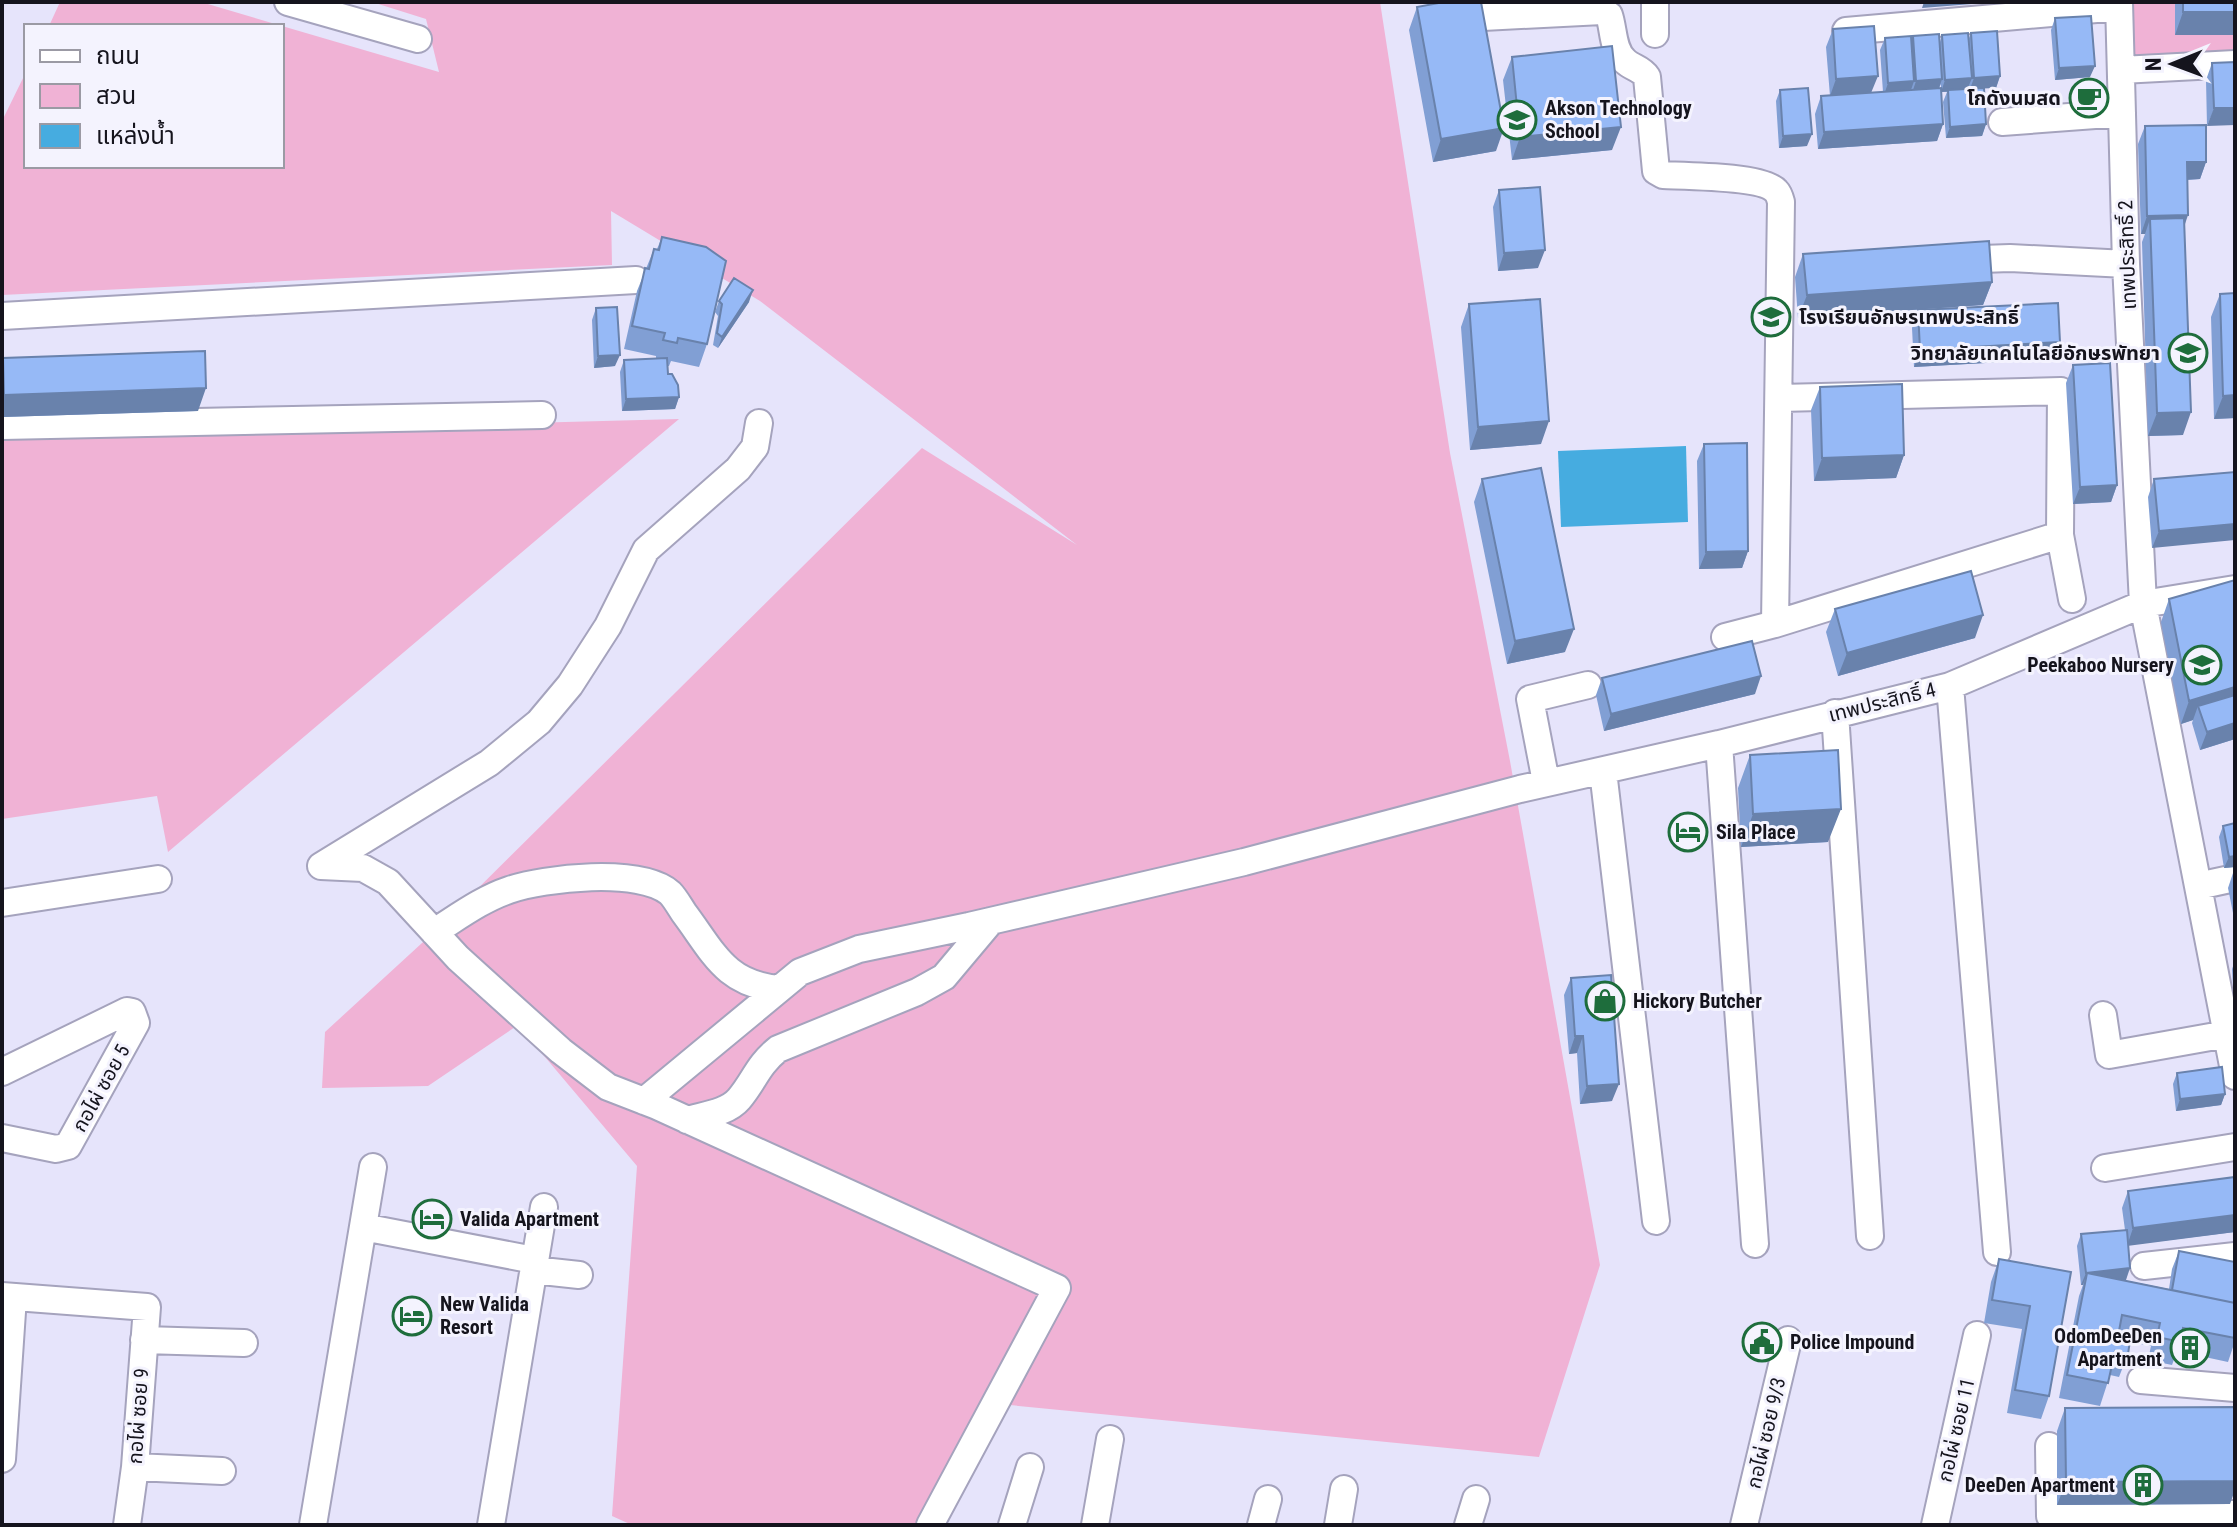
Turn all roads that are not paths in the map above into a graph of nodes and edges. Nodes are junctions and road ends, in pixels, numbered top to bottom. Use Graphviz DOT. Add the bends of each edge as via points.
graph roads {
  1 [pos="288,2"];
  2 [pos="1655,2"];
  3 [pos="2119,4"];
  4 [pos="1483,17"];
  5 [pos="1846,31"];
  6 [pos="1655,34"];
  7 [pos="418,39"];
  8 [pos="2235,64"];
  9 [pos="2121,70"];
  10 [pos="2122,113"];
  11 [pos="2002,122"];
  12 [pos="1931,262"];
  13 [pos="2126,264"];
  14 [pos="1812,268"];
  15 [pos="1782,270"];
  16 [pos="636,280"];
  17 [pos="2,316"];
  18 [pos="1780,398"];
  19 [pos="542,415"];
  20 [pos="759,423"];
  21 [pos="2,426"];
  22 [pos="2060,535"];
  23 [pos="2235,589"];
  24 [pos="2072,599"];
  25 [pos="2143,604"];
  26 [pos="1775,624"];
  27 [pos="1725,637"];
  28 [pos="1588,685"];
  29 [pos="1950,686"];
  30 [pos="1835,713"];
  31 [pos="1719,744"];
  32 [pos="1603,771"];
  33 [pos="1546,782"];
  34 [pos="2235,878"];
  35 [pos="158,879"];
  36 [pos="2198,886"];
  37 [pos="2,903"];
  38 [pos="991,921"];
  39 [pos="434,932"];
  40 [pos="779,989"];
  41 [pos="2103,1015"];
  42 [pos="740,1023"];
  43 [pos="2227,1034"];
  44 [pos="762,1062"];
  45 [pos="2,1072"];
  46 [pos="2235,1076"];
  47 [pos="644,1101"];
  48 [pos="687,1120"];
  49 [pos="2,1138"];
  50 [pos="2235,1147"];
  51 [pos="373,1167"];
  52 [pos="2105,1168"];
  53 [pos="544,1207"];
  54 [pos="1656,1221"];
  55 [pos="363,1227"];
  56 [pos="1870,1236"];
  57 [pos="1755,1244"];
  58 [pos="1997,1252"];
  59 [pos="2235,1256"];
  60 [pos="534,1265"];
  61 [pos="2144,1266"];
  62 [pos="579,1275"];
  63 [pos="8,1297"];
  64 [pos="1977,1335"];
  65 [pos="144,1340"];
  66 [pos="1788,1340"];
  67 [pos="244,1343"];
  68 [pos="2141,1380"];
  69 [pos="2235,1388"];
  70 [pos="1110,1439"];
  71 [pos="2049,1446"];
  72 [pos="2,1459"];
  73 [pos="135,1467"];
  74 [pos="1030,1467"];
  75 [pos="222,1471"];
  76 [pos="1344,1489"];
  77 [pos="1268,1499"];
  78 [pos="1476,1499"];
  79 [pos="2235,1514"];
  80 [pos="127,1525"];
  81 [pos="313,1525"];
  82 [pos="491,1525"];
  83 [pos="930,1525"];
  84 [pos="1012,1525"];
  85 [pos="1095,1525"];
  86 [pos="1261,1525"];
  87 [pos="1338,1525"];
  88 [pos="1468,1525"];
  89 [pos="1744,1525"];
  90 [pos="1935,1525"];
  1 -- 7 [label="street"];
  2 -- 6 [label="street"];
  3 -- 5 [label="street"];
  3 -- 9 [label="street, เทพประสิทธิ์ 2"];
  4 -- 15 [label="street" via="1602,11 1609,15 1618,52 1647,77 1656,171 1752,180 1774,188 1781,202"];
  8 -- 9 [label="street"];
  9 -- 10 [label="street, เทพประสิทธิ์ 2"];
  10 -- 11 [label="street"];
  10 -- 13 [label="street, เทพประสิทธิ์ 2"];
  12 -- 13 [label="street" via="2010,258"];
  13 -- 25 [label="street, เทพประสิทธิ์ 2"];
  14 -- 15 [label="street"];
  15 -- 18 [label="street"];
  16 -- 17 [label="street"];
  18 -- 22 [label="street" via="2061,391"];
  18 -- 26 [label="street"];
  19 -- 21 [label="street"];
  20 -- 39 [label="street" via="755,447 738,469 646,550 608,626 539,722 489,763 321,866 363,868 388,882"];
  22 -- 24 [label="street"];
  22 -- 26 [label="street"];
  23 -- 25 [label="street, เทพประสิทธิ์ 4"];
  25 -- 29 [label="street, เทพประสิทธิ์ 4"];
  25 -- 36 [label="street, เทพประสิทธิ์ 2"];
  26 -- 27 [label="street"];
  28 -- 33 [label="street" via="1530,699"];
  29 -- 30 [label="street, เทพประสิทธิ์ 4"];
  29 -- 58 [label="street"];
  30 -- 31 [label="street, เทพประสิทธิ์ 4"];
  30 -- 56 [label="street"];
  31 -- 32 [label="street, เทพประสิทธิ์ 4"];
  31 -- 57 [label="street"];
  32 -- 33 [label="street, เทพประสิทธิ์ 4"];
  32 -- 54 [label="street"];
  33 -- 38 [label="street, เทพประสิทธิ์ 4" via="1244,862"];
  34 -- 36 [label="street"];
  35 -- 37 [label="street"];
  36 -- 43 [label="street, เทพประสิทธิ์ 2"];
  38 -- 40 [label="street, เทพประสิทธิ์ 4" via="821,961"];
  38 -- 44 [label="street" via="944,977 778,1049"];
  39 -- 40 [label="street" via="509,890 582,877 618,878 669,893 727,971 758,987"];
  39 -- 47 [label="street" via="561,1051 608,1087"];
  40 -- 42 [label="street, เทพประสิทธิ์ 4"];
  41 -- 43 [label="street" via="2109,1055"];
  42 -- 44 [label="street"];
  42 -- 47 [label="street, เทพประสิทธิ์ 4"];
  43 -- 46 [label="street, เทพประสิทธิ์ 2"];
  44 -- 48 [label="street" via="738,1101"];
  45 -- 49 [label="street, กอไผ่ ซอย 5" via="127,1011 136,1017 68,1146 56,1149"];
  47 -- 48 [label="street"];
  48 -- 83 [label="street" via="1057,1288"];
  50 -- 52 [label="street"];
  51 -- 55 [label="street"];
  53 -- 60 [label="street"];
  55 -- 60 [label="street"];
  55 -- 81 [label="street"];
  59 -- 61 [label="street"];
  60 -- 62 [label="street"];
  60 -- 82 [label="street"];
  63 -- 65 [label="street, กอไผ่ ซอย 9" via="147,1307"];
  63 -- 72 [label="street"];
  64 -- 90 [label="street, กอไผ่ ซอย 11"];
  65 -- 67 [label="street"];
  65 -- 73 [label="street, กอไผ่ ซอย 9"];
  66 -- 89 [label="street, กอไผ่ ซอย 9/3"];
  68 -- 69 [label="street"];
  70 -- 85 [label="street"];
  71 -- 79 [label="street" via="2050,1516"];
  73 -- 75 [label="street"];
  73 -- 80 [label="street, กอไผ่ ซอย 9"];
  74 -- 84 [label="street"];
  76 -- 87 [label="street"];
  77 -- 86 [label="street"];
  78 -- 88 [label="street"];
}
